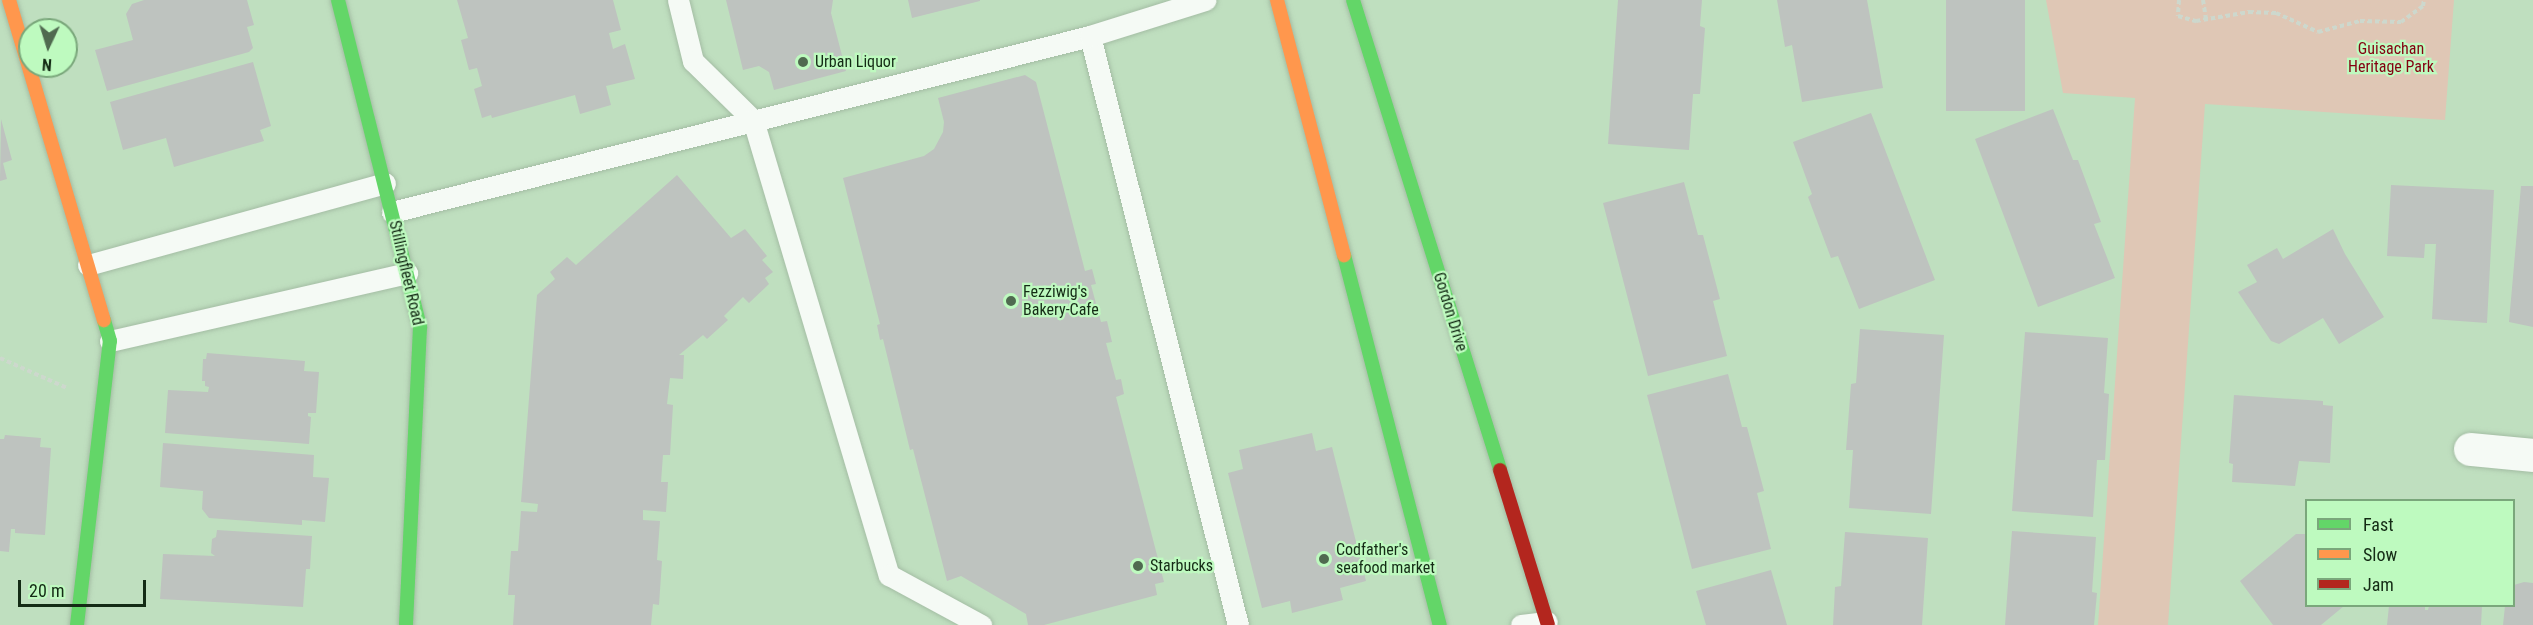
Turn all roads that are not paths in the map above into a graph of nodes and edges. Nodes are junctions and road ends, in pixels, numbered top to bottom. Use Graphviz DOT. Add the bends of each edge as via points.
graph roads {
  1 [pos="9,0"];
  2 [pos="338,0"];
  3 [pos="678,0"];
  4 [pos="1205,0"];
  5 [pos="1277,0"];
  6 [pos="1353,0"];
  7 [pos="1090,36"];
  8 [pos="753,120"];
  9 [pos="385,183"];
  10 [pos="392,212"];
  11 [pos="88,265"];
  12 [pos="407,273"];
  13 [pos="110,341"];
  14 [pos="2470,449"];
  15 [pos="2533,455"];
  16 [pos="1547,623"];
  17 [pos="77,625"];
  18 [pos="406,625"];
  19 [pos="981,625"];
  20 [pos="1238,625"];
  21 [pos="1440,625"];
  22 [pos="1521,625"];
  1 -- 11 [label="street"];
  2 -- 9 [label="street, Stillingfleet Road"];
  3 -- 8 [label="lane" via="693,61"];
  4 -- 7 [label="lane"];
  5 -- 21 [label="street"];
  6 -- 16 [label="street, Gordon Drive"];
  7 -- 8 [label="lane"];
  7 -- 20 [label="lane"];
  8 -- 10 [label="lane"];
  8 -- 19 [label="lane" via="889,575"];
  9 -- 10 [label="street, Stillingfleet Road"];
  9 -- 11 [label="lane"];
  10 -- 12 [label="street, Stillingfleet Road"];
  11 -- 13 [label="street"];
  12 -- 13 [label="lane"];
  12 -- 18 [label="street, Stillingfleet Road" via="420,327"];
  13 -- 17 [label="street"];
  14 -- 15 [label="street"];
  16 -- 22 [label="lane"];
}
